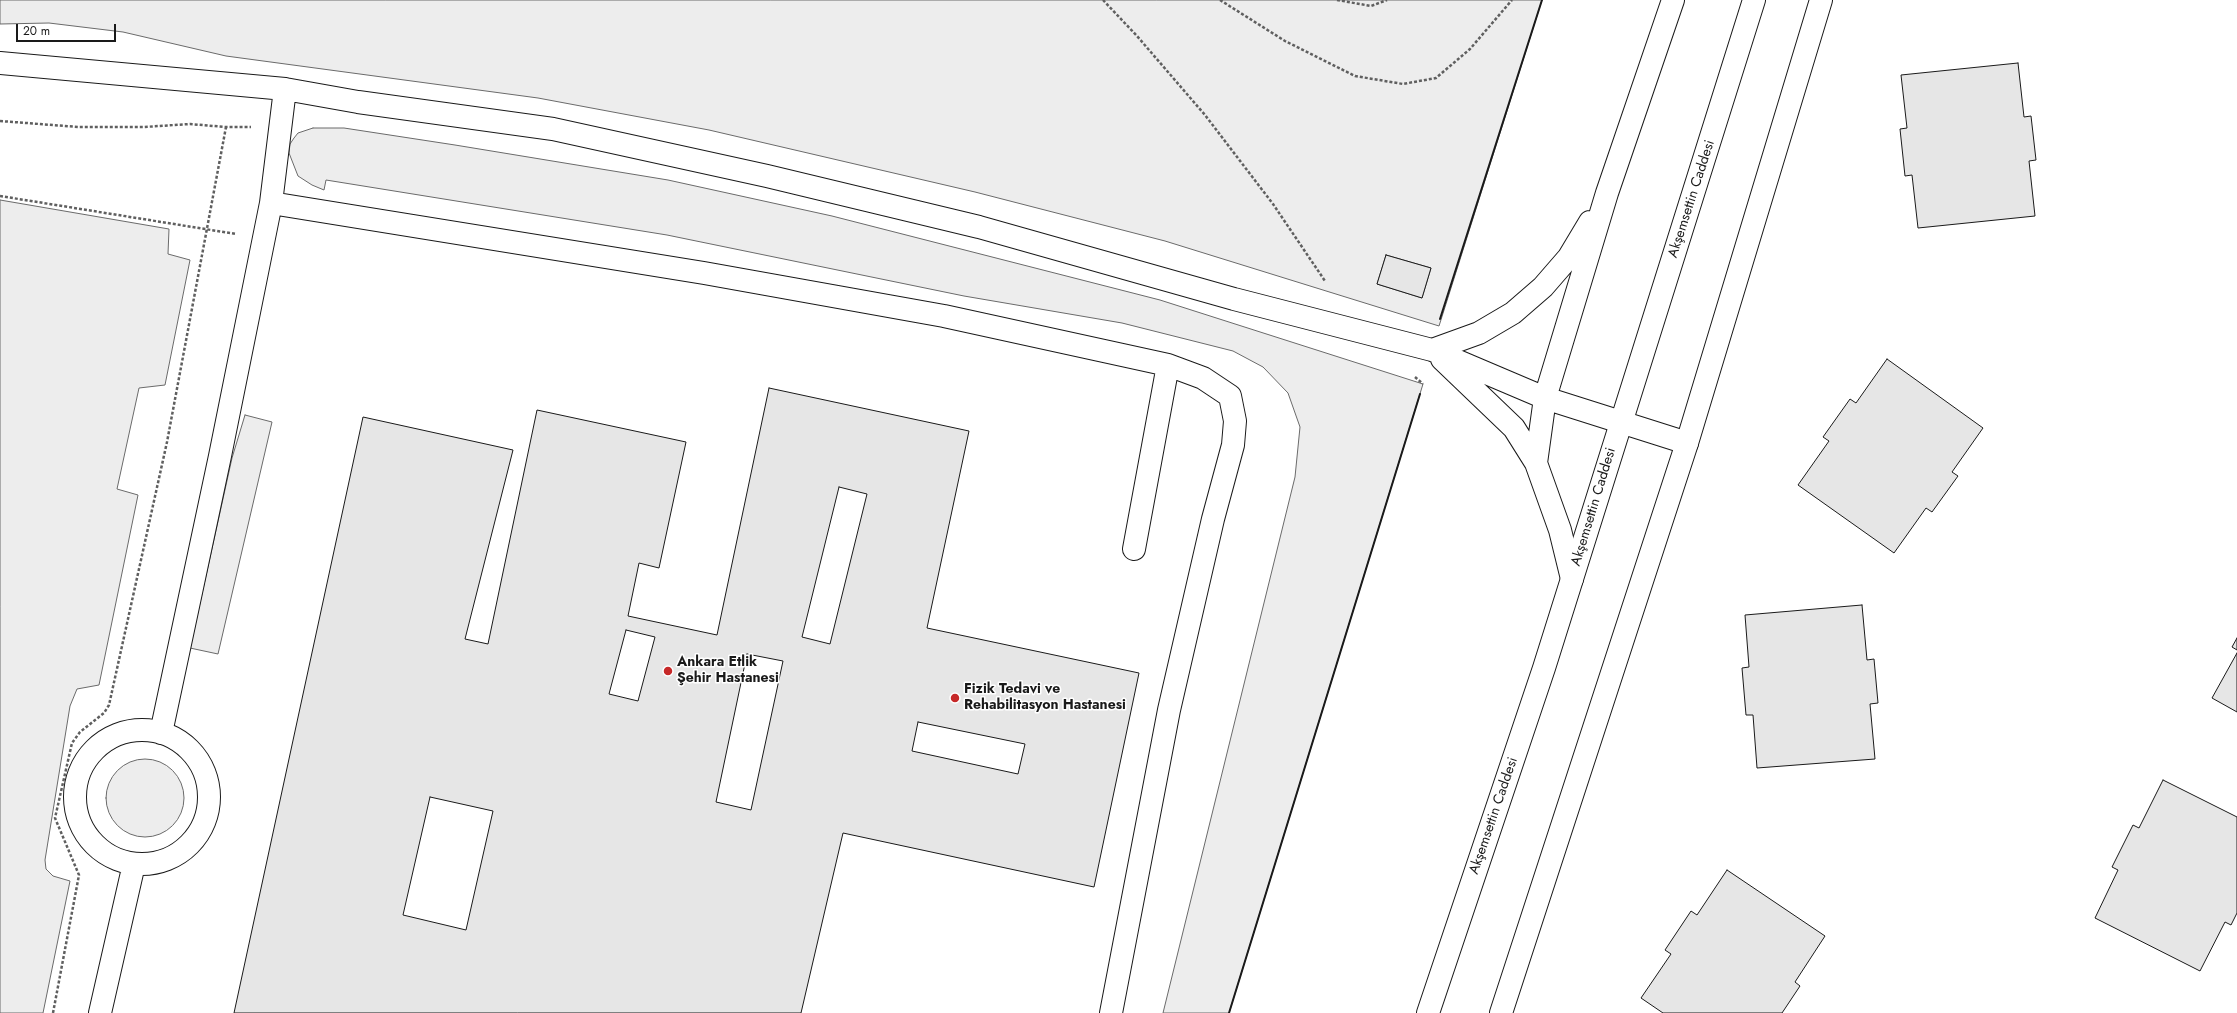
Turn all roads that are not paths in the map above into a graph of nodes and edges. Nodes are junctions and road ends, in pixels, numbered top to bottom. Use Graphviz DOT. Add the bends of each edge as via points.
graph roads {
  1 [pos="1673,0"];
  2 [pos="1754,0"];
  3 [pos="1822,0"];
  4 [pos="0,63"];
  5 [pos="285,89"];
  6 [pos="1607,193"];
  7 [pos="271,203"];
  8 [pos="1432,350"];
  9 [pos="1168,365"];
  10 [pos="1545,398"];
  11 [pos="1620,422"];
  12 [pos="1687,443"];
  13 [pos="1536,463"];
  14 [pos="1134,549"];
  15 [pos="1572,579"];
  16 [pos="161,733"];
  17 [pos="134,864"];
  18 [pos="100,1013"];
  19 [pos="1111,1013"];
  20 [pos="1428,1013"];
  21 [pos="1501,1013"];
  1 -- 6 [label="main road"];
  2 -- 11 [label="main road, Akşemsettin Caddesi"];
  3 -- 12 [label="main road"];
  4 -- 5 [label="main road"];
  5 -- 7 [label="main road"];
  5 -- 8 [label="main road" via="358,102 553,129 767,176 979,227 1234,299"];
  6 -- 8 [label="main road" via="1569,257 1543,287 1513,313 1479,332"];
  6 -- 10 [label="main road"];
  7 -- 9 [label="main road" via="704,273 936,315"];
  7 -- 16 [label="main road"];
  8 -- 10 [label="main road"];
  8 -- 13 [label="main road" via="1514,428"];
  9 -- 14 [label="main road"];
  9 -- 19 [label="main road" via="1203,378 1230,396 1235,421 1233,445 1212,519 1169,710"];
  10 -- 11 [label="main road"];
  10 -- 13 [label="main road"];
  11 -- 12 [label="main road"];
  11 -- 15 [label="main road, Akşemsettin Caddesi"];
  12 -- 21 [label="main road"];
  13 -- 15 [label="main road" via="1560,530"];
  15 -- 20 [label="main road, Akşemsettin Caddesi"];
  16 -- 17 [label="main road" via="179,741 197,760 204,772 209,791 208,811 201,829 189,845 173,857 154,863"];
  16 -- 17 [label="main road" via="140,730 119,734 86,760 77,779 75,798 78,817 86,835 99,849 116,859"];
  17 -- 18 [label="main road"];
}
